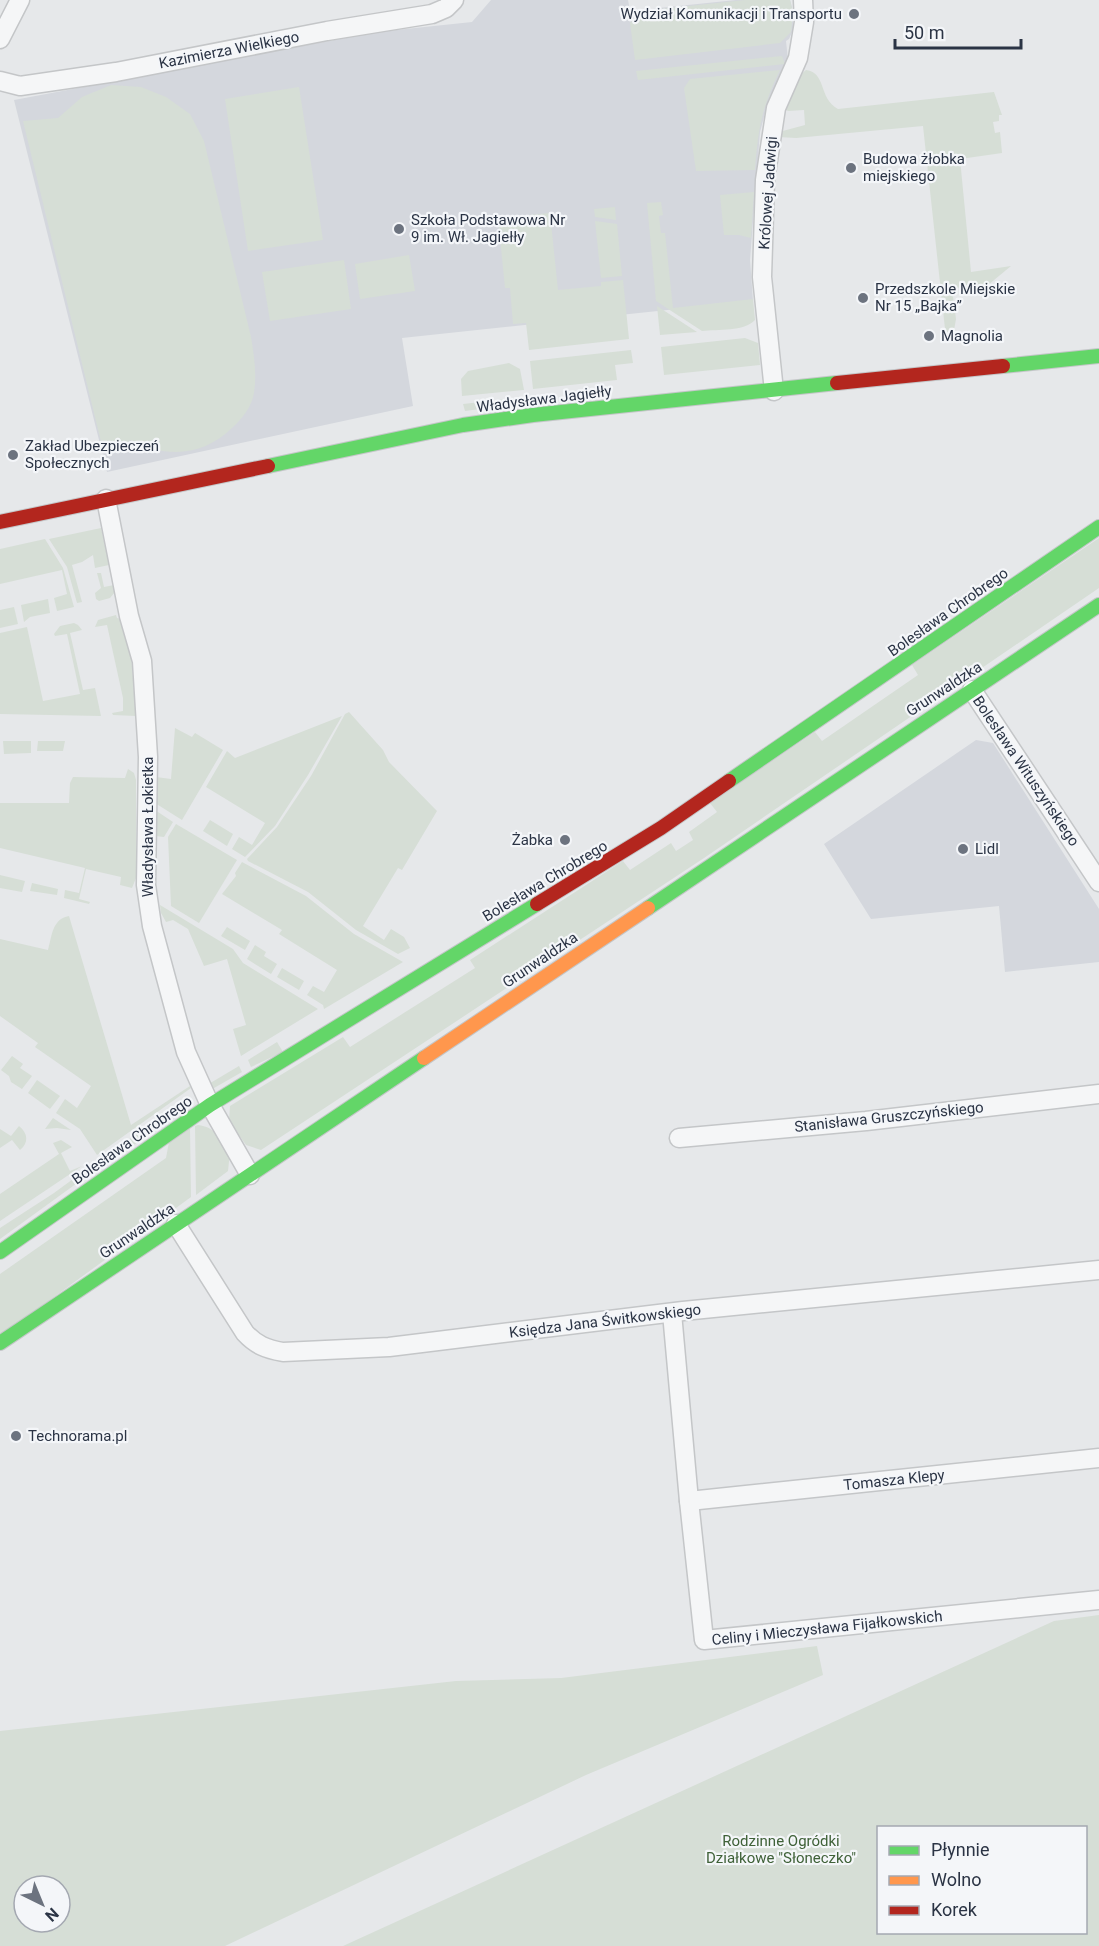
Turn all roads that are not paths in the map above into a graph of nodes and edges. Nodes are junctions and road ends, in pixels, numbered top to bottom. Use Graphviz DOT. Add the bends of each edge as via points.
graph roads {
  1 [pos="20,0"];
  2 [pos="454,0"];
  3 [pos="803,0"];
  4 [pos="0,39"];
  5 [pos="0,81"];
  6 [pos="1099,356"];
  7 [pos="774,391"];
  8 [pos="106,499"];
  9 [pos="0,522"];
  10 [pos="1099,527"];
  11 [pos="1099,605"];
  12 [pos="972,690"];
  13 [pos="1099,882"];
  14 [pos="1099,1094"];
  15 [pos="210,1105"];
  16 [pos="679,1138"];
  17 [pos="250,1175"];
  18 [pos="176,1224"];
  19 [pos="0,1252"];
  20 [pos="1099,1270"];
  21 [pos="672,1313"];
  22 [pos="0,1343"];
  23 [pos="1099,1458"];
  24 [pos="689,1501"];
  25 [pos="1099,1600"];
  1 -- 4 [label="street"];
  2 -- 5 [label="street, Kazimierza Wielkiego" via="432,14 116,72 20,87"];
  3 -- 7 [label="street, Królowej Jadwigi" via="798,58 776,108 765,180 762,277"];
  6 -- 7 [label="street, Władysława Jagiełły"];
  7 -- 8 [label="street, Władysława Jagiełły" via="463,425"];
  8 -- 9 [label="street, Władysława Jagiełły"];
  8 -- 15 [label="street, Władysława Łokietka" via="142,661 148,757 146,885 152,926 186,1052"];
  10 -- 15 [label="street, Bolesława Chrobrego" via="651,835"];
  11 -- 12 [label="street, Grunwaldzka"];
  12 -- 13 [label="street, Bolesława Wituszyńskiego"];
  12 -- 17 [label="street, Grunwaldzka"];
  14 -- 16 [label="street, Stanisława Gruszczyńskiego"];
  15 -- 17 [label="street, Władysława Łokietka"];
  15 -- 19 [label="street, Bolesława Chrobrego"];
  17 -- 18 [label="street, Grunwaldzka"];
  18 -- 21 [label="street, Księdza Jana Świtkowskiego" via="244,1333 267,1350 389,1347"];
  18 -- 22 [label="street, Grunwaldzka"];
  20 -- 21 [label="street, Księdza Jana Świtkowskiego"];
  21 -- 24 [label="street, Celiny i Mieczysława Fijałkowskich"];
  23 -- 24 [label="street, Tomasza Klepy"];
  24 -- 25 [label="street, Celiny i Mieczysława Fijałkowskich" via="704,1640"];
}
